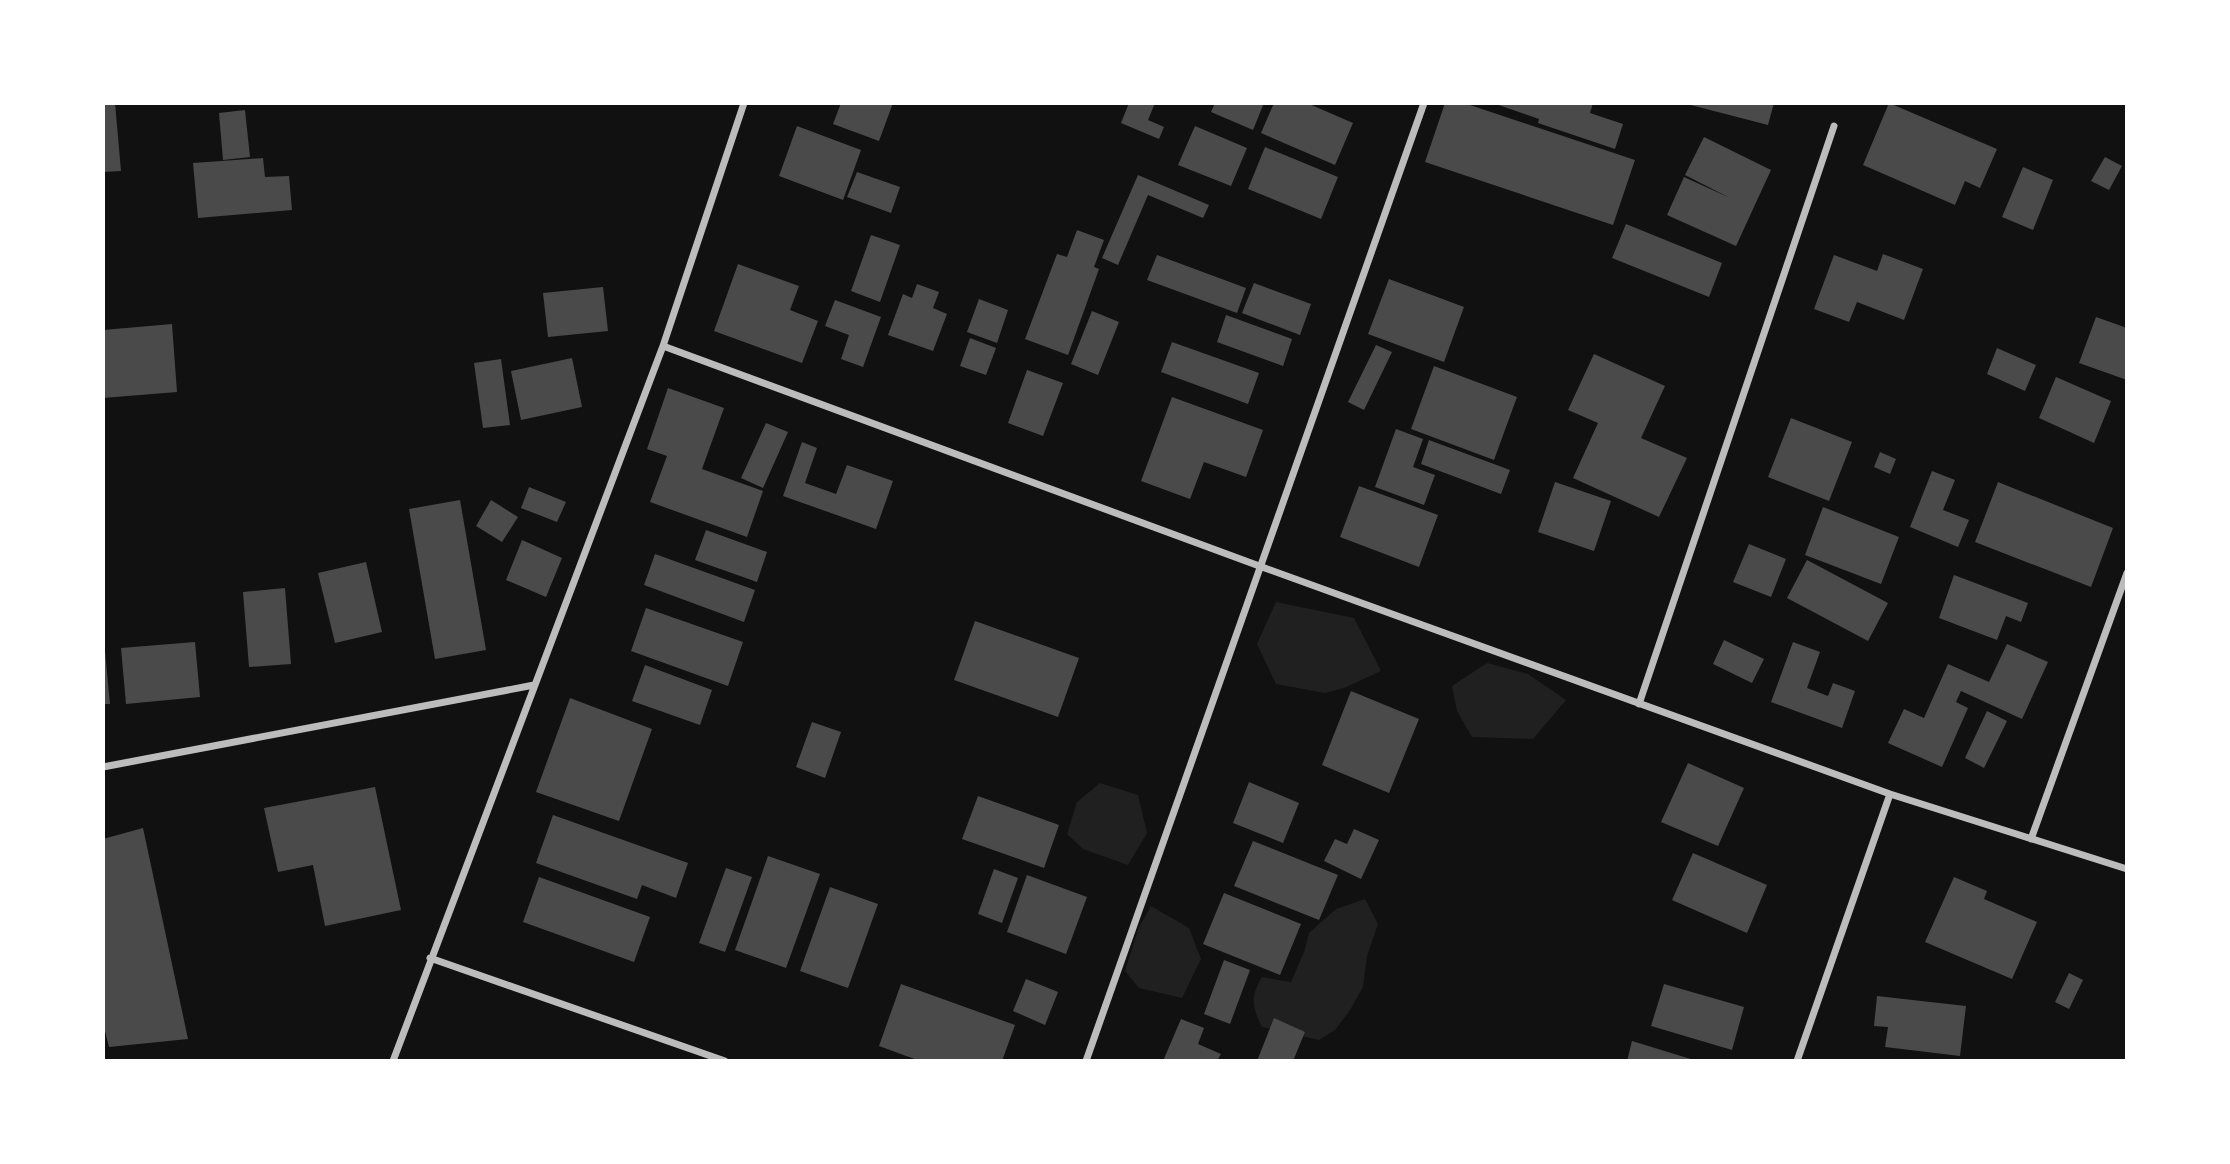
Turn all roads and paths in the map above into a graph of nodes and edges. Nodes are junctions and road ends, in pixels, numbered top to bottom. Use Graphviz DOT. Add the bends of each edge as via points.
graph roads {
  1 [pos="744,103"];
  2 [pos="1424,103"];
  3 [pos="1834,127"];
  4 [pos="663,346"];
  5 [pos="1262,567"];
  6 [pos="2127,573"];
  7 [pos="534,685"];
  8 [pos="1639,704"];
  9 [pos="103,767"];
  10 [pos="1890,794"];
  11 [pos="2031,839"];
  12 [pos="2127,869"];
  13 [pos="430,958"];
  14 [pos="393,1061"];
  15 [pos="725,1061"];
  16 [pos="1086,1061"];
  17 [pos="1797,1061"];
  1 -- 4 [label="street"];
  2 -- 5 [label="street"];
  3 -- 8 [label="street"];
  4 -- 5 [label="street"];
  4 -- 7 [label="street"];
  5 -- 8 [label="street"];
  5 -- 16 [label="street"];
  6 -- 11 [label="street"];
  7 -- 9 [label="street"];
  7 -- 13 [label="street"];
  8 -- 10 [label="street"];
  10 -- 11 [label="street"];
  10 -- 17 [label="street"];
  11 -- 12 [label="street"];
  13 -- 14 [label="street"];
  13 -- 15 [label="street"];
}
